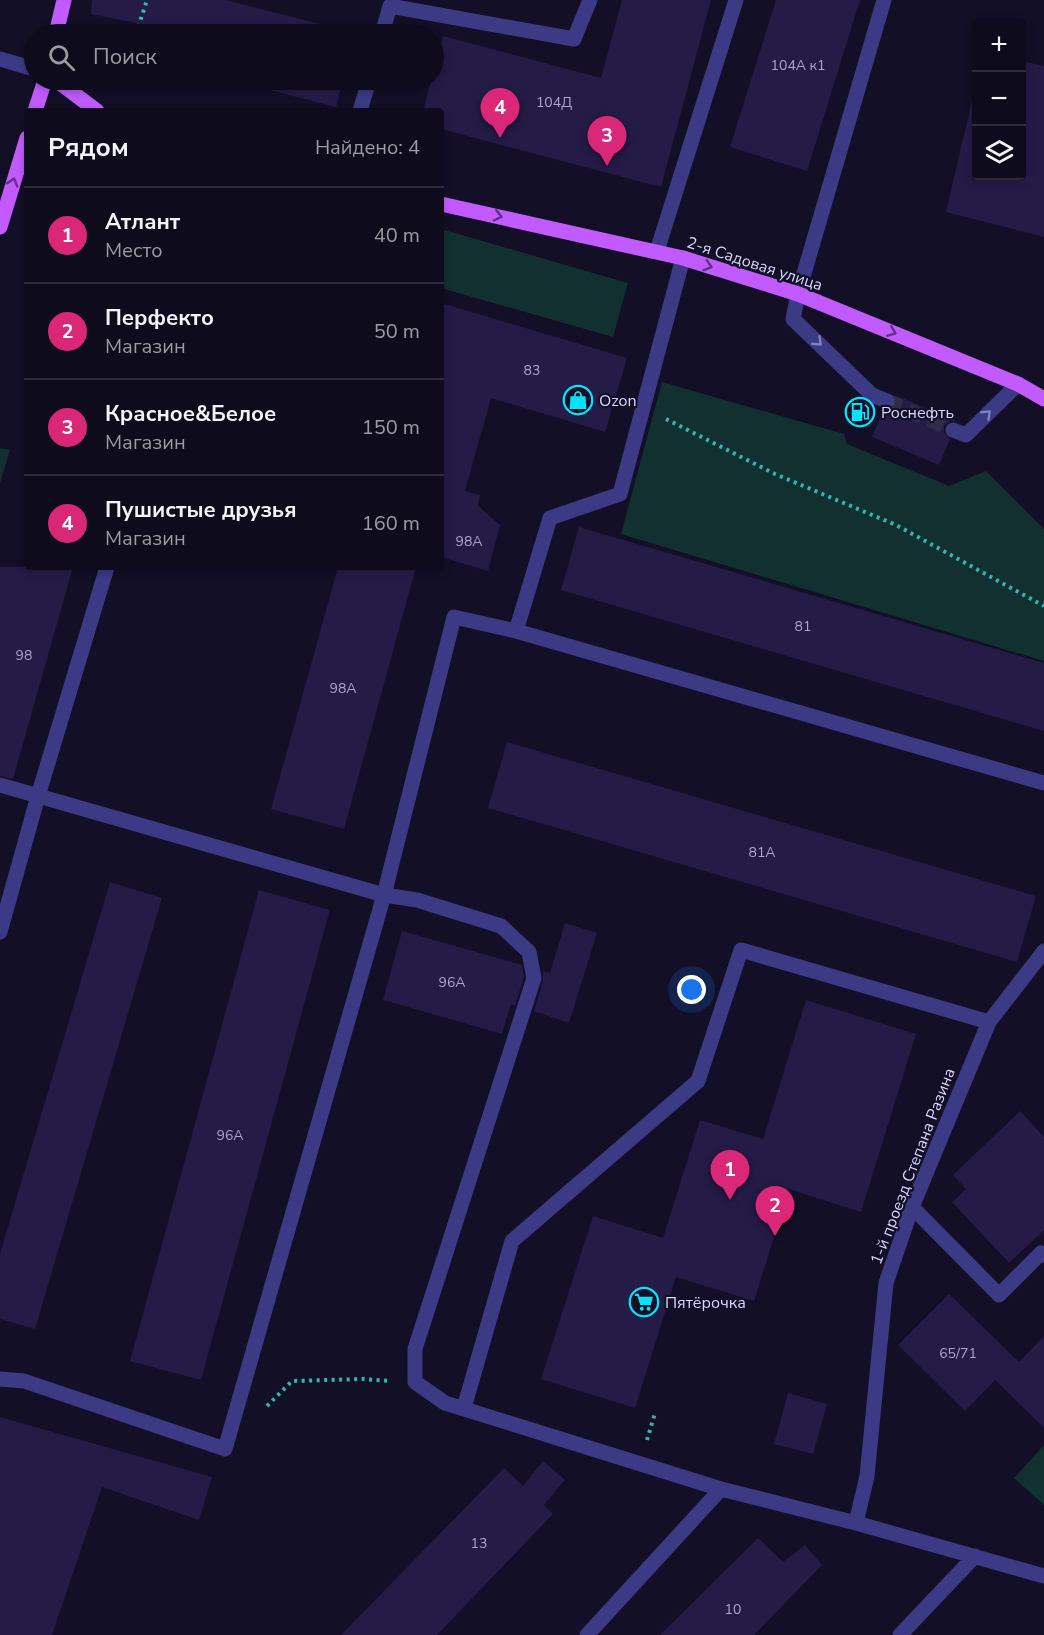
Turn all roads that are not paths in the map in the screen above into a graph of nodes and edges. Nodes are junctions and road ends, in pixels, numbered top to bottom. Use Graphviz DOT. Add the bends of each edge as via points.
graph roads {
  1 [pos="64,0"];
  2 [pos="590,0"];
  3 [pos="736,0"];
  4 [pos="884,0"];
  5 [pos="58,24"];
  6 [pos="385,24"];
  7 [pos="0,59"];
  8 [pos="24,66"];
  9 [pos="42,90"];
  10 [pos="69,90"];
  11 [pos="366,90"];
  12 [pos="36,108"];
  13 [pos="93,108"];
  14 [pos="361,108"];
  15 [pos="24,148"];
  16 [pos="444,205"];
  17 [pos="0,227"];
  18 [pos="657,252"];
  19 [pos="683,258"];
  20 [pos="798,294"];
  21 [pos="1018,384"];
  22 [pos="1044,399"];
  23 [pos="887,401"];
  24 [pos="953,430"];
  25 [pos="106,570"];
  26 [pos="516,631"];
  27 [pos="1044,783"];
  28 [pos="0,785"];
  29 [pos="38,796"];
  30 [pos="384,895"];
  31 [pos="0,932"];
  32 [pos="1044,951"];
  33 [pos="989,1022"];
  34 [pos="912,1207"];
  35 [pos="1044,1255"];
  36 [pos="0,1379"];
  37 [pos="464,1408"];
  38 [pos="721,1489"];
  39 [pos="856,1523"];
  40 [pos="975,1556"];
  41 [pos="1044,1576"];
  42 [pos="587,1635"];
  43 [pos="900,1635"];
  1 -- 5 [label="main road"];
  2 -- 6 [label="street" via="574,39 390,6"];
  3 -- 18 [label="street"];
  4 -- 20 [label="street"];
  7 -- 8 [label="street"];
  9 -- 12 [label="main road"];
  10 -- 13 [label="main road"];
  11 -- 14 [label="street"];
  17 -- 15 [label="main road, one-way"];
  16 -- 18 [label="main road, 2-я Садовая улица, one-way"];
  18 -- 19 [label="main road, 2-я Садовая улица"];
  19 -- 20 [label="main road, 2-я Садовая улица, one-way"];
  19 -- 26 [label="street" via="620,494 550,518"];
  20 -- 21 [label="main road, 2-я Садовая улица, one-way"];
  20 -- 23 [label="street, one-way" via="793,319 872,395"];
  21 -- 22 [label="main road, 2-я Садовая улица"];
  24 -- 21 [label="street, one-way" via="966,435"];
  25 -- 29 [label="street"];
  26 -- 27 [label="street"];
  26 -- 30 [label="street" via="454,617"];
  28 -- 29 [label="street"];
  29 -- 30 [label="street"];
  29 -- 31 [label="street"];
  30 -- 36 [label="street" via="225,1449 24,1381"];
  30 -- 37 [label="street" via="417,900 501,926 529,952 534,978 415,1349 415,1382 445,1403"];
  32 -- 33 [label="street, 1-й проезд Степана Разина"];
  33 -- 34 [label="street, 1-й проезд Степана Разина"];
  33 -- 37 [label="street" via="741,950 698,1081 512,1241"];
  34 -- 35 [label="street" via="999,1295 1041,1252"];
  34 -- 39 [label="street, 1-й проезд Степана Разина" via="886,1283 867,1476"];
  37 -- 38 [label="street"];
  38 -- 39 [label="street"];
  38 -- 42 [label="street"];
  39 -- 40 [label="street"];
  40 -- 41 [label="street"];
  40 -- 43 [label="street"];
}
